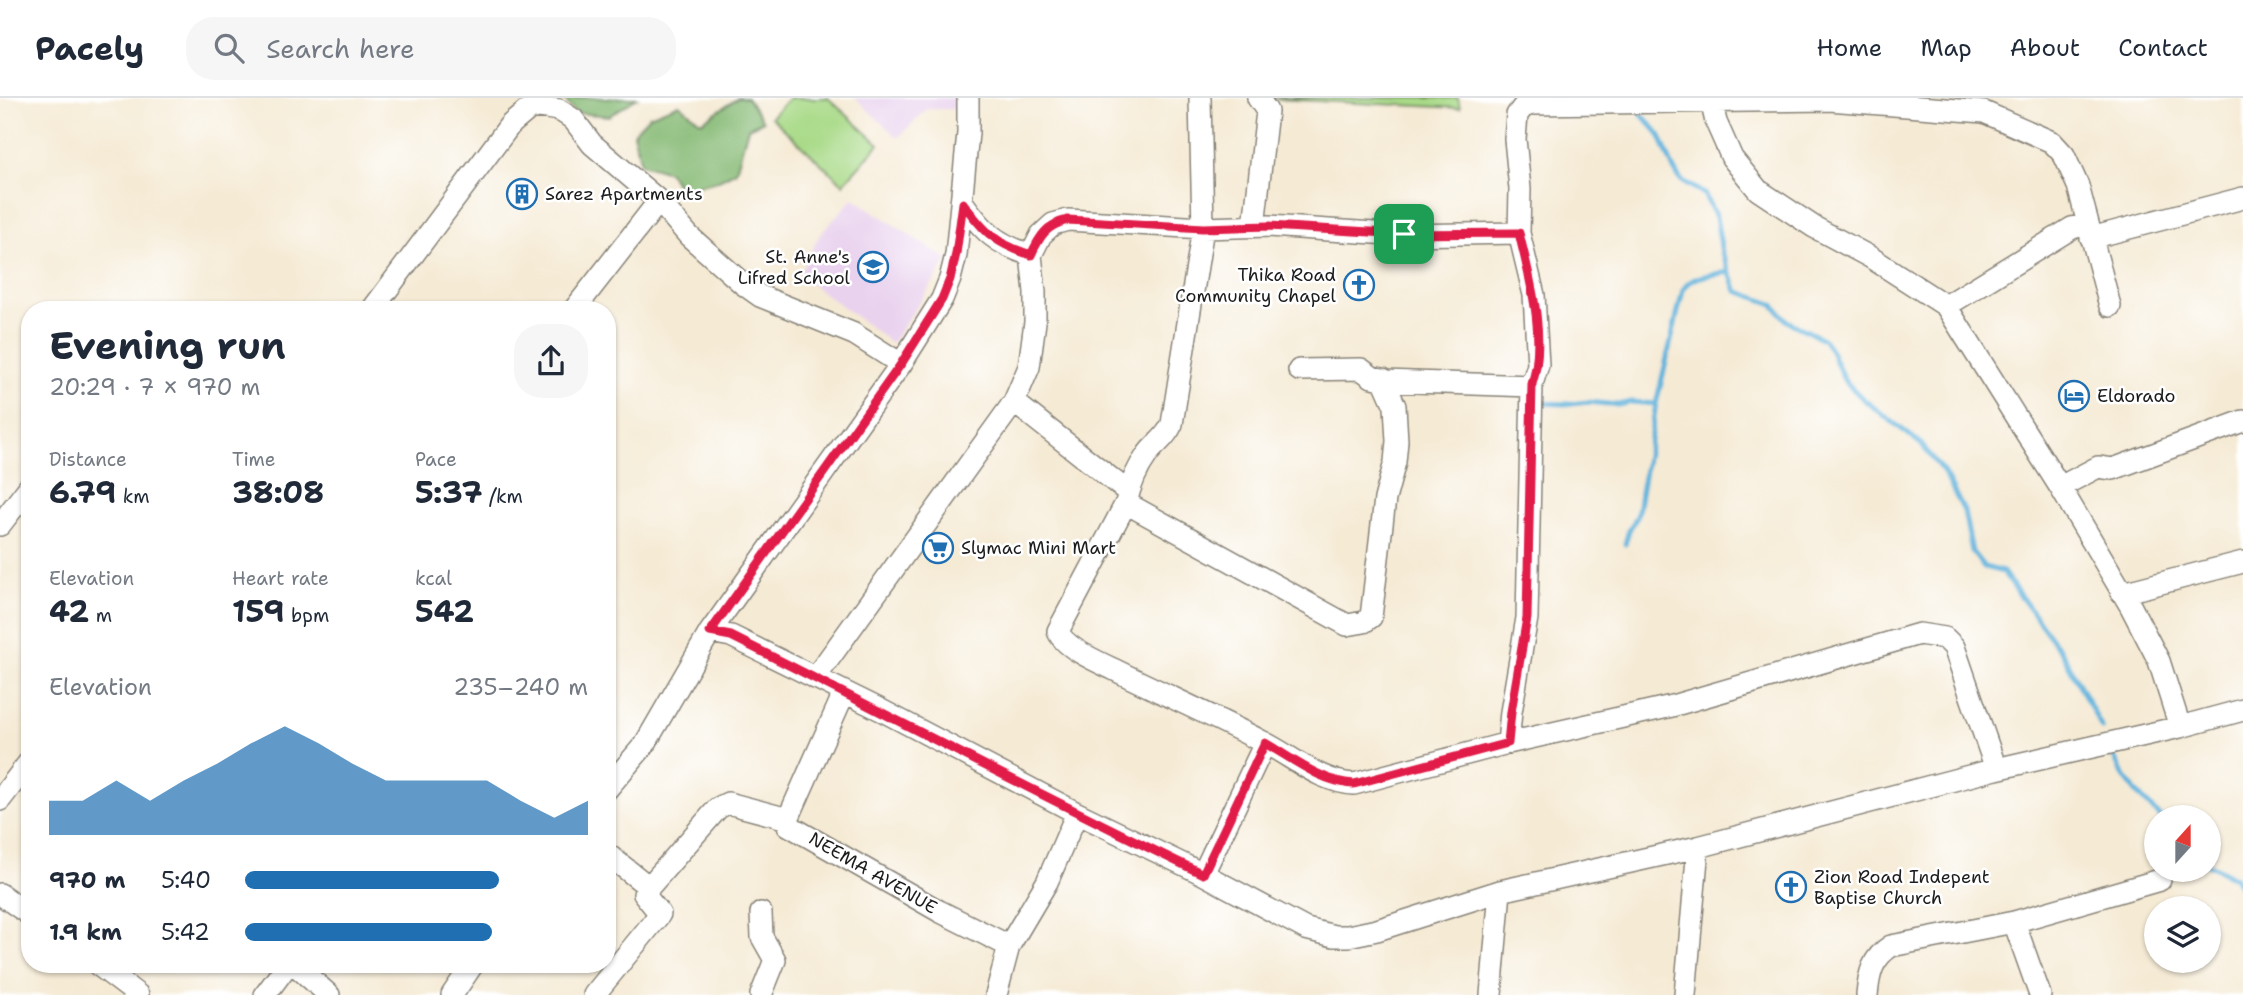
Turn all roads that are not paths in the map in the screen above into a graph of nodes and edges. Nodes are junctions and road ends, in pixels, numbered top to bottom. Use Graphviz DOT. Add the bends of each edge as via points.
graph roads {
  1 [pos="968,98"];
  2 [pos="1200,98"];
  3 [pos="1258,98"];
  4 [pos="1724,99"];
  5 [pos="2243,198"];
  6 [pos="659,201"];
  7 [pos="963,203"];
  8 [pos="1254,226"];
  9 [pos="1203,228"];
  10 [pos="2089,231"];
  11 [pos="1519,233"];
  12 [pos="1031,255"];
  13 [pos="379,301"];
  14 [pos="581,301"];
  15 [pos="1946,306"];
  16 [pos="2110,306"];
  17 [pos="901,364"];
  18 [pos="1299,370"];
  19 [pos="1384,381"];
  20 [pos="1532,386"];
  21 [pos="1014,402"];
  22 [pos="2243,421"];
  23 [pos="2060,487"];
  24 [pos="1127,497"];
  25 [pos="21,498"];
  26 [pos="0,525"];
  27 [pos="2243,562"];
  28 [pos="2122,593"];
  29 [pos="710,632"];
  30 [pos="815,678"];
  31 [pos="844,693"];
  32 [pos="2243,710"];
  33 [pos="2180,727"];
  34 [pos="1265,743"];
  35 [pos="1508,743"];
  36 [pos="1996,769"];
  37 [pos="21,773"];
  38 [pos="616,778"];
  39 [pos="0,800"];
  40 [pos="1077,813"];
  41 [pos="788,819"];
  42 [pos="1698,847"];
  43 [pos="616,861"];
  44 [pos="1203,874"];
  45 [pos="2153,882"];
  46 [pos="649,887"];
  47 [pos="1500,891"];
  48 [pos="0,894"];
  49 [pos="21,909"];
  50 [pos="761,913"];
  51 [pos="2014,922"];
  52 [pos="1009,946"];
  53 [pos="616,966"];
  54 [pos="109,973"];
  55 [pos="281,973"];
  56 [pos="304,973"];
  57 [pos="468,973"];
  58 [pos="610,973"];
  59 [pos="138,995"];
  60 [pos="265,995"];
  61 [pos="329,995"];
  62 [pos="452,995"];
  63 [pos="594,995"];
  64 [pos="761,995"];
  65 [pos="996,995"];
  66 [pos="1491,995"];
  67 [pos="1685,995"];
  68 [pos="1867,995"];
  69 [pos="2040,995"];
  1 -- 7 [label="street"];
  2 -- 9 [label="street"];
  3 -- 8 [label="street" via="1267,111"];
  4 -- 10 [label="street" via="1829,100 1984,112 2058,148 2078,187"];
  4 -- 11 [label="street" via="1523,107 1517,115 1515,139"];
  4 -- 15 [label="street" via="1716,122 1732,158 1758,190"];
  5 -- 10 [label="street"];
  6 -- 13 [label="street" via="592,144 573,119 547,107 529,109 510,125"];
  6 -- 14 [label="street"];
  6 -- 17 [label="street" via="689,236 751,290 854,334"];
  7 -- 12 [label="street" via="997,242"];
  7 -- 17 [label="street" via="950,279"];
  8 -- 9 [label="street"];
  8 -- 11 [label="street" via="1404,234"];
  9 -- 12 [label="street" via="1068,220 1052,224"];
  9 -- 24 [label="street" via="1172,424 1166,437 1148,453"];
  10 -- 15 [label="street" via="2072,228"];
  10 -- 16 [label="street"];
  11 -- 20 [label="street" via="1534,295 1538,365"];
  12 -- 21 [label="street" via="1035,322 1029,367"];
  15 -- 23 [label="street"];
  17 -- 29 [label="street"];
  18 -- 19 [label="street" via="1361,369"];
  19 -- 20 [label="street"];
  19 -- 24 [label="street" via="1395,406 1397,441 1371,617 1364,622 1347,625"];
  20 -- 35 [label="street" via="1527,618"];
  21 -- 24 [label="street"];
  21 -- 30 [label="street"];
  22 -- 23 [label="street" via="2113,468 2098,467"];
  23 -- 28 [label="street"];
  24 -- 34 [label="street" via="1063,619 1060,637 1110,668"];
  25 -- 26 [label="street"];
  27 -- 28 [label="street"];
  28 -- 33 [label="street" via="2159,661"];
  29 -- 30 [label="street" via="731,636"];
  29 -- 38 [label="street" via="645,744"];
  30 -- 31 [label="street"];
  31 -- 40 [label="street"];
  31 -- 41 [label="street"];
  32 -- 33 [label="street"];
  33 -- 36 [label="street"];
  34 -- 35 [label="street" via="1328,778 1354,784"];
  34 -- 44 [label="street"];
  35 -- 36 [label="street" via="1672,706 1919,634 1945,638 1954,647"];
  36 -- 42 [label="street"];
  37 -- 39 [label="street"];
  40 -- 44 [label="street"];
  40 -- 52 [label="street" via="1047,882"];
  41 -- 46 [label="street, NEEMA AVENUE" via="728,803 718,808"];
  41 -- 52 [label="street, NEEMA AVENUE" via="788,825"];
  42 -- 47 [label="street"];
  42 -- 67 [label="street"];
  43 -- 46 [label="street"];
  44 -- 47 [label="street" via="1306,929 1334,936 1377,930"];
  45 -- 51 [label="street"];
  46 -- 53 [label="street" via="644,894 660,914"];
  47 -- 66 [label="street"];
  48 -- 49 [label="street"];
  50 -- 64 [label="street" via="762,937 775,960"];
  51 -- 68 [label="street" via="1891,946 1874,961"];
  51 -- 69 [label="street"];
  52 -- 65 [label="street"];
  54 -- 59 [label="street"];
  55 -- 60 [label="street"];
  56 -- 61 [label="street"];
  57 -- 62 [label="street"];
  58 -- 63 [label="street"];
}
